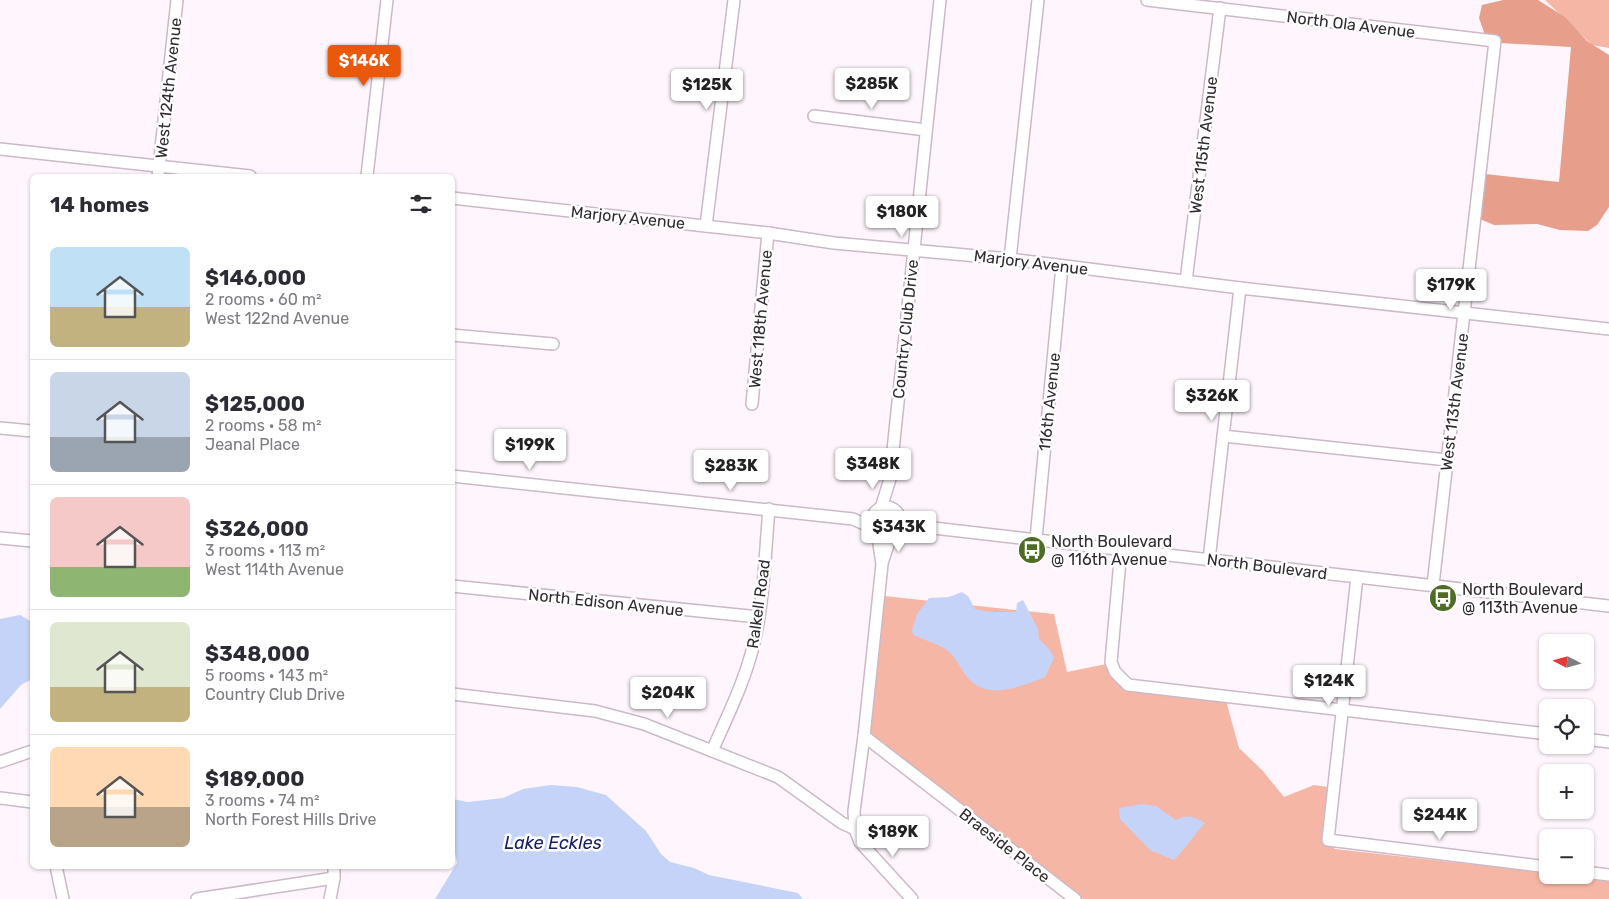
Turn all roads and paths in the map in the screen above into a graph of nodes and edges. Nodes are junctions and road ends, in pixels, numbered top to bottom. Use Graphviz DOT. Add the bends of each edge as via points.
graph roads {
  1 [pos="177,0"];
  2 [pos="387,0"];
  3 [pos="734,0"];
  4 [pos="940,0"];
  5 [pos="1038,0"];
  6 [pos="1148,0"];
  7 [pos="1220,8"];
  8 [pos="1495,41"];
  9 [pos="814,116"];
  10 [pos="926,130"];
  11 [pos="0,149"];
  12 [pos="159,171"];
  13 [pos="214,174"];
  14 [pos="367,174"];
  15 [pos="455,198"];
  16 [pos="706,226"];
  17 [pos="768,233"];
  18 [pos="914,250"];
  19 [pos="1010,259"];
  20 [pos="1062,266"];
  21 [pos="1186,281"];
  22 [pos="1240,288"];
  23 [pos="1464,313"];
  24 [pos="1609,329"];
  25 [pos="455,335"];
  26 [pos="552,344"];
  27 [pos="752,404"];
  28 [pos="0,428"];
  29 [pos="30,431"];
  30 [pos="1223,436"];
  31 [pos="1447,460"];
  32 [pos="455,476"];
  33 [pos="890,479"];
  34 [pos="770,509"];
  35 [pos="879,510"];
  36 [pos="896,513"];
  37 [pos="852,519"];
  38 [pos="925,527"];
  39 [pos="876,530"];
  40 [pos="894,533"];
  41 [pos="0,538"];
  42 [pos="1036,539"];
  43 [pos="30,541"];
  44 [pos="1121,550"];
  45 [pos="1209,560"];
  46 [pos="882,564"];
  47 [pos="1357,577"];
  48 [pos="1433,585"];
  49 [pos="455,586"];
  50 [pos="1609,606"];
  51 [pos="759,618"];
  52 [pos="455,694"];
  53 [pos="1342,710"];
  54 [pos="1539,733"];
  55 [pos="864,736"];
  56 [pos="1594,740"];
  57 [pos="1609,742"];
  58 [pos="712,750"];
  59 [pos="30,753"];
  60 [pos="0,762"];
  61 [pos="0,798"];
  62 [pos="30,802"];
  63 [pos="855,829"];
  64 [pos="1539,866"];
  65 [pos="57,869"];
  66 [pos="334,869"];
  67 [pos="1594,873"];
  68 [pos="1609,875"];
  69 [pos="334,878"];
  70 [pos="64,899"];
  71 [pos="197,899"];
  72 [pos="330,899"];
  73 [pos="912,899"];
  74 [pos="1075,899"];
  1 -- 12 [label="street, West 124th Avenue"];
  2 -- 14 [label="street"];
  3 -- 16 [label="street"];
  4 -- 10 [label="street, Country Club Drive"];
  5 -- 19 [label="street"];
  6 -- 7 [label="street, North Ola Avenue"];
  7 -- 8 [label="street, North Ola Avenue"];
  7 -- 21 [label="street, West 115th Avenue"];
  8 -- 23 [label="street, West 113th Avenue"];
  9 -- 10 [label="street"];
  10 -- 18 [label="street, Country Club Drive"];
  11 -- 12 [label="street"];
  12 -- 13 [label="street"];
  15 -- 16 [label="street, Marjory Avenue"];
  16 -- 17 [label="street, Marjory Avenue"];
  17 -- 18 [label="street, Marjory Avenue"];
  17 -- 27 [label="street, West 118th Avenue"];
  18 -- 19 [label="street, Marjory Avenue"];
  18 -- 33 [label="street, Country Club Drive"];
  19 -- 20 [label="street, Marjory Avenue"];
  20 -- 21 [label="street, Marjory Avenue"];
  20 -- 42 [label="street, 116th Avenue"];
  21 -- 22 [label="street, Marjory Avenue"];
  22 -- 23 [label="street, Marjory Avenue"];
  22 -- 30 [label="street"];
  23 -- 24 [label="street, Marjory Avenue"];
  23 -- 31 [label="street, West 113th Avenue"];
  25 -- 26 [label="street"];
  28 -- 29 [label="street"];
  30 -- 31 [label="street"];
  30 -- 45 [label="street"];
  31 -- 48 [label="street, West 113th Avenue"];
  32 -- 34 [label="street"];
  33 -- 35 [label="street, Country Club Drive"];
  33 -- 36 [label="street, Country Club Drive"];
  34 -- 37 [label="street"];
  34 -- 51 [label="street, Ralkell Road"];
  35 -- 36 [label="street" via="886,508"];
  35 -- 37 [label="street"];
  35 -- 39 [label="street" via="872,521"];
  36 -- 38 [label="street, North Boulevard"];
  36 -- 40 [label="street" via="900,525"];
  37 -- 39 [label="street"];
  38 -- 40 [label="street, North Boulevard"];
  38 -- 42 [label="street, North Boulevard"];
  39 -- 40 [label="street" via="884,535"];
  39 -- 46 [label="street"];
  40 -- 46 [label="street"];
  41 -- 43 [label="street"];
  42 -- 44 [label="street, North Boulevard"];
  44 -- 45 [label="street, North Boulevard"];
  44 -- 53 [label="street" via="1111,662 1115,672 1128,685"];
  45 -- 47 [label="street, North Boulevard"];
  46 -- 55 [label="street"];
  47 -- 48 [label="street, North Boulevard"];
  47 -- 53 [label="street"];
  48 -- 50 [label="street, North Boulevard"];
  49 -- 51 [label="street, North Edison Avenue"];
  51 -- 58 [label="street, Ralkell Road" via="742,684"];
  52 -- 58 [label="street" via="595,711 644,724"];
  53 -- 54 [label="street"];
  53 -- 64 [label="street" via="1328,840"];
  55 -- 63 [label="street" via="854,811"];
  55 -- 74 [label="street, Braeside Place"];
  56 -- 57 [label="street"];
  58 -- 63 [label="street" via="778,778"];
  59 -- 60 [label="street"];
  61 -- 62 [label="street"];
  63 -- 73 [label="street" via="860,842"];
  65 -- 70 [label="street"];
  66 -- 69 [label="street"];
  67 -- 68 [label="street"];
  69 -- 71 [label="street"];
  69 -- 72 [label="street"];
}
